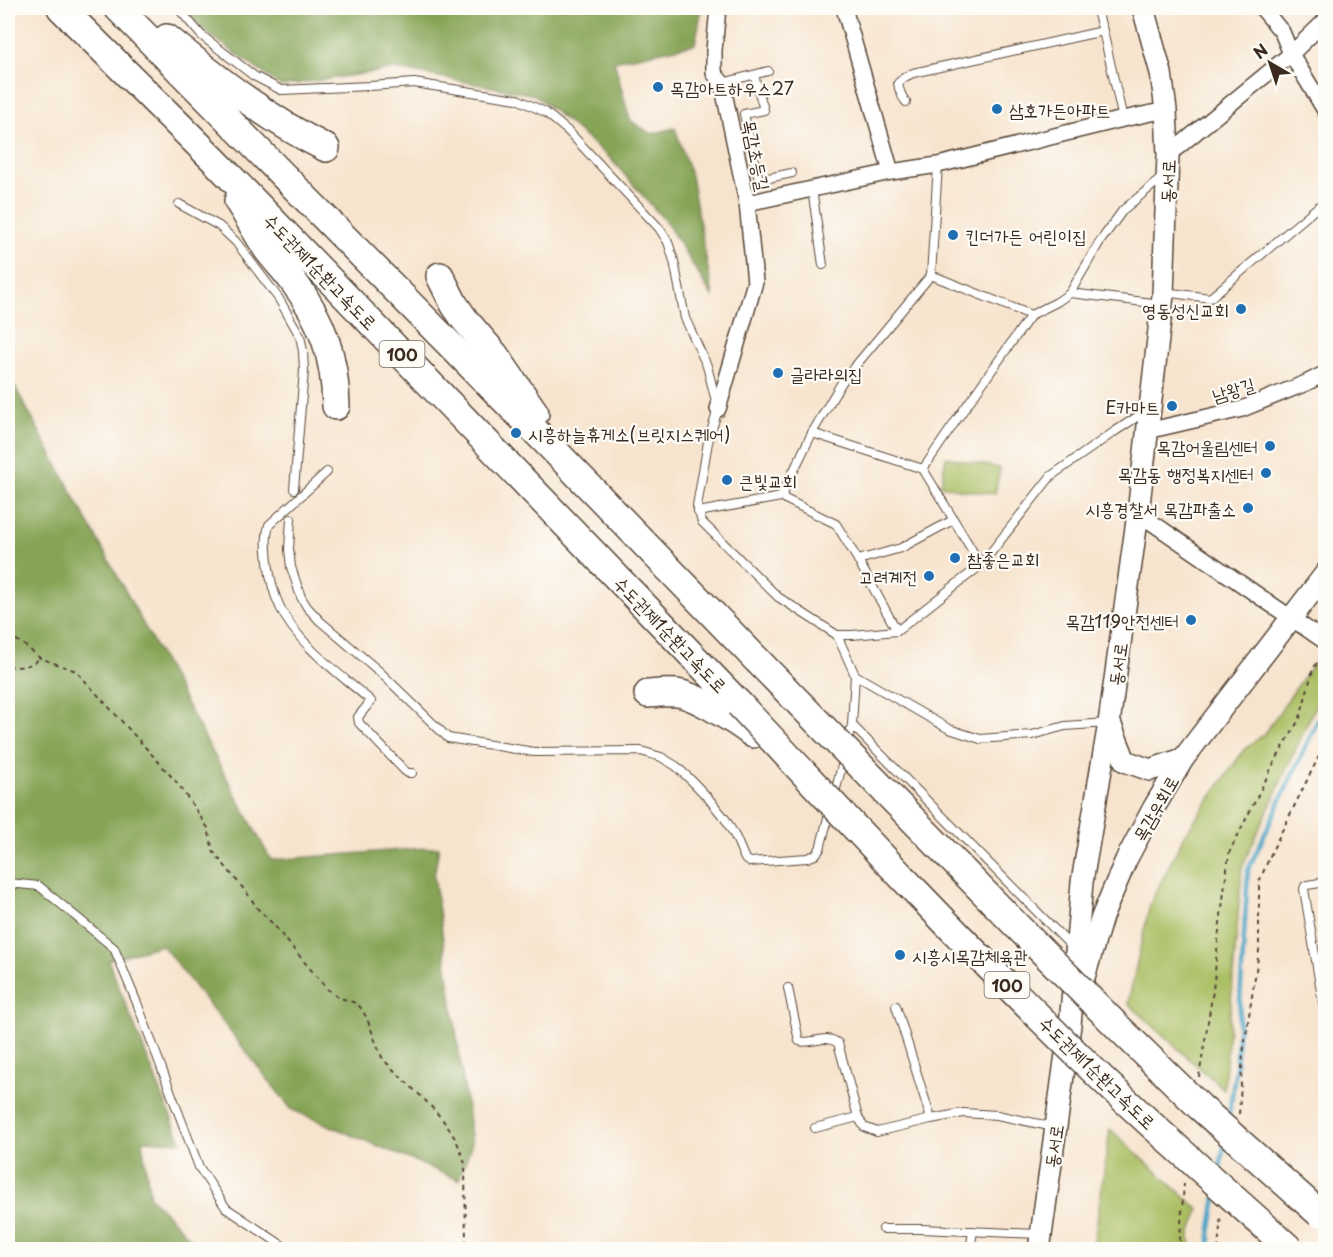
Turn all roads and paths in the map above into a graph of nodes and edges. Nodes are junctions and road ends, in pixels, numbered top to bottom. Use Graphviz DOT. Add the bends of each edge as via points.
graph roads {
  1 [pos="61,8"];
  2 [pos="118,8"];
  3 [pos="130,8"];
  4 [pos="178,8"];
  5 [pos="718,8"];
  6 [pos="844,8"];
  7 [pos="1096,8"];
  8 [pos="1143,8"];
  9 [pos="1262,8"];
  10 [pos="1326,20"];
  11 [pos="1103,31"];
  12 [pos="1291,54"];
  13 [pos="768,71"];
  14 [pos="754,75"];
  15 [pos="722,83"];
  16 [pos="906,102"];
  17 [pos="1166,110"];
  18 [pos="1326,112"];
  19 [pos="1123,119"];
  20 [pos="326,148"];
  21 [pos="215,161"];
  22 [pos="1168,164"];
  23 [pos="938,165"];
  24 [pos="891,172"];
  25 [pos="792,173"];
  26 [pos="812,189"];
  27 [pos="1326,200"];
  28 [pos="747,203"];
  29 [pos="179,204"];
  30 [pos="824,265"];
  31 [pos="931,274"];
  32 [pos="440,276"];
  33 [pos="1070,293"];
  34 [pos="1162,298"];
  35 [pos="1031,315"];
  36 [pos="1326,373"];
  37 [pos="336,406"];
  38 [pos="718,409"];
  39 [pos="1150,409"];
  40 [pos="1147,431"];
  41 [pos="812,434"];
  42 [pos="923,470"];
  43 [pos="327,472"];
  44 [pos="579,476"];
  45 [pos="294,489"];
  46 [pos="781,497"];
  47 [pos="698,512"];
  48 [pos="1138,513"];
  49 [pos="291,519"];
  50 [pos="953,520"];
  51 [pos="858,560"];
  52 [pos="981,565"];
  53 [pos="1326,573"];
  54 [pos="1291,618"];
  55 [pos="897,631"];
  56 [pos="8,634"];
  57 [pos="837,635"];
  58 [pos="1326,642"];
  59 [pos="1326,649"];
  60 [pos="40,658"];
  61 [pos="8,666"];
  62 [pos="855,675"];
  63 [pos="648,694"];
  64 [pos="1109,723"];
  65 [pos="852,725"];
  66 [pos="1326,742"];
  67 [pos="1183,759"];
  68 [pos="412,773"];
  69 [pos="814,784"];
  70 [pos="1326,882"];
  71 [pos="8,883"];
  72 [pos="1076,951"];
  73 [pos="788,988"];
  74 [pos="896,1006"];
  75 [pos="1326,1014"];
  76 [pos="1070,1024"];
  77 [pos="1199,1078"];
  78 [pos="858,1117"];
  79 [pos="931,1119"];
  80 [pos="1239,1121"];
  81 [pos="1055,1127"];
  82 [pos="815,1128"];
  83 [pos="1322,1215"];
  84 [pos="1181,1219"];
  85 [pos="883,1229"];
  86 [pos="973,1231"];
  87 [pos="1040,1242"];
  88 [pos="1217,1245"];
  89 [pos="289,1250"];
  90 [pos="466,1250"];
  91 [pos="970,1250"];
  92 [pos="1179,1250"];
  93 [pos="1218,1250"];
  94 [pos="1291,1250"];
  1 -- 21 [label="highway, 수도권제1순환고속도로 / 100"];
  2 -- 44 [label="highway, 100"];
  3 -- 20 [label="highway" via="259,108"];
  4 -- 38 [label="lane" via="201,35 254,76 282,90 414,83 517,99 545,112 569,132 668,242 686,318 707,366"];
  5 -- 15 [label="street, 목감초등길" via="714,73"];
  6 -- 24 [label="street"];
  7 -- 11 [label="lane"];
  8 -- 17 [label="street, 동서로" via="1161,73"];
  9 -- 12 [label="street" via="1282,32"];
  10 -- 12 [label="street"];
  11 -- 16 [label="lane" via="913,73 898,83"];
  11 -- 19 [label="lane"];
  12 -- 18 [label="street"];
  12 -- 22 [label="street"];
  13 -- 14 [label="lane"];
  14 -- 15 [label="lane"];
  14 -- 25 [label="lane" via="764,110 744,114 759,180"];
  15 -- 28 [label="street, 목감초등길"];
  17 -- 19 [label="street, 목감초등길"];
  17 -- 22 [label="street, 동서로"];
  19 -- 23 [label="street, 목감초등길"];
  21 -- 37 [label="highway" via="268,250 315,314 332,358"];
  21 -- 69 [label="highway, 수도권제1순환고속도로 / 100, bridge"];
  22 -- 33 [label="lane" via="1124,210"];
  22 -- 34 [label="street, 동서로"];
  23 -- 24 [label="street, 목감초등길"];
  23 -- 31 [label="lane"];
  24 -- 26 [label="street, 목감초등길"];
  26 -- 28 [label="street, 목감초등길"];
  26 -- 30 [label="lane"];
  27 -- 34 [label="lane" via="1210,298"];
  28 -- 38 [label="street" via="755,282"];
  29 -- 45 [label="lane" via="219,226 236,242 279,299 300,336 304,371"];
  31 -- 35 [label="lane"];
  31 -- 41 [label="lane" via="842,382"];
  32 -- 44 [label="highway" via="465,320 495,355"];
  33 -- 34 [label="lane"];
  33 -- 35 [label="lane"];
  34 -- 39 [label="street, 동서로"];
  35 -- 42 [label="lane"];
  36 -- 40 [label="street, 남왕길" via="1242,409"];
  38 -- 47 [label="lane" via="708,442"];
  39 -- 40 [label="street, 동서로"];
  39 -- 52 [label="lane" via="1050,476"];
  40 -- 48 [label="street, 동서로"];
  41 -- 42 [label="lane"];
  41 -- 46 [label="lane"];
  42 -- 50 [label="lane"];
  43 -- 68 [label="lane" via="269,525 265,537 270,579 280,608 309,647 371,701 358,717 359,723 405,771"];
  44 -- 83 [label="highway, 100, bridge" via="1004,914 1200,1107"];
  46 -- 47 [label="lane"];
  46 -- 51 [label="lane" via="836,524"];
  47 -- 57 [label="lane" via="702,522 778,597"];
  48 -- 54 [label="street"];
  48 -- 64 [label="street, 동서로"];
  49 -- 65 [label="lane" via="291,567 307,607 380,672 446,740 534,753 641,751 661,757 693,782 726,820 750,862 807,858 820,849"];
  50 -- 51 [label="lane" via="901,548"];
  50 -- 52 [label="lane"];
  51 -- 55 [label="lane"];
  52 -- 55 [label="lane"];
  53 -- 54 [label="street, 목감우회로"];
  54 -- 58 [label="street"];
  54 -- 67 [label="street, 목감우회로"];
  55 -- 57 [label="lane"];
  56 -- 60 [label="path"];
  57 -- 62 [label="lane"];
  59 -- 77 [label="path" via="1314,669 1300,718 1229,853"];
  60 -- 61 [label="path" via="32,665"];
  60 -- 90 [label="path" via="76,671 179,785 208,828 213,851 257,908 327,988 360,1007 383,1059 444,1120 465,1164"];
  62 -- 64 [label="lane" via="949,729 980,739"];
  62 -- 65 [label="lane"];
  63 -- 69 [label="highway" via="679,693 737,722"];
  64 -- 67 [label="street" via="1125,761 1150,770"];
  64 -- 72 [label="street, 동서로" via="1082,882"];
  65 -- 72 [label="lane"];
  66 -- 80 [label="path" via="1259,882 1259,951 1243,1054"];
  67 -- 76 [label="street, 목감우회로" via="1126,860 1102,917"];
  69 -- 94 [label="highway, 수도권제1순환고속도로 / 100, bridge" via="1093,1070"];
  70 -- 75 [label="lane" via="1304,889"];
  71 -- 89 [label="lane" via="39,886 114,948 199,1167 226,1208"];
  72 -- 76 [label="street, 동서로"];
  73 -- 78 [label="lane" via="799,1041 832,1039 838,1043"];
  74 -- 79 [label="lane"];
  76 -- 81 [label="street, 동서로"];
  78 -- 79 [label="lane" via="864,1127 877,1132"];
  78 -- 82 [label="lane"];
  79 -- 81 [label="lane" via="963,1113 997,1115"];
  81 -- 87 [label="street, 동서로"];
  84 -- 92 [label="path"];
  85 -- 86 [label="lane"];
  86 -- 87 [label="lane"];
  86 -- 91 [label="lane"];
  88 -- 93 [label="path"];
}
